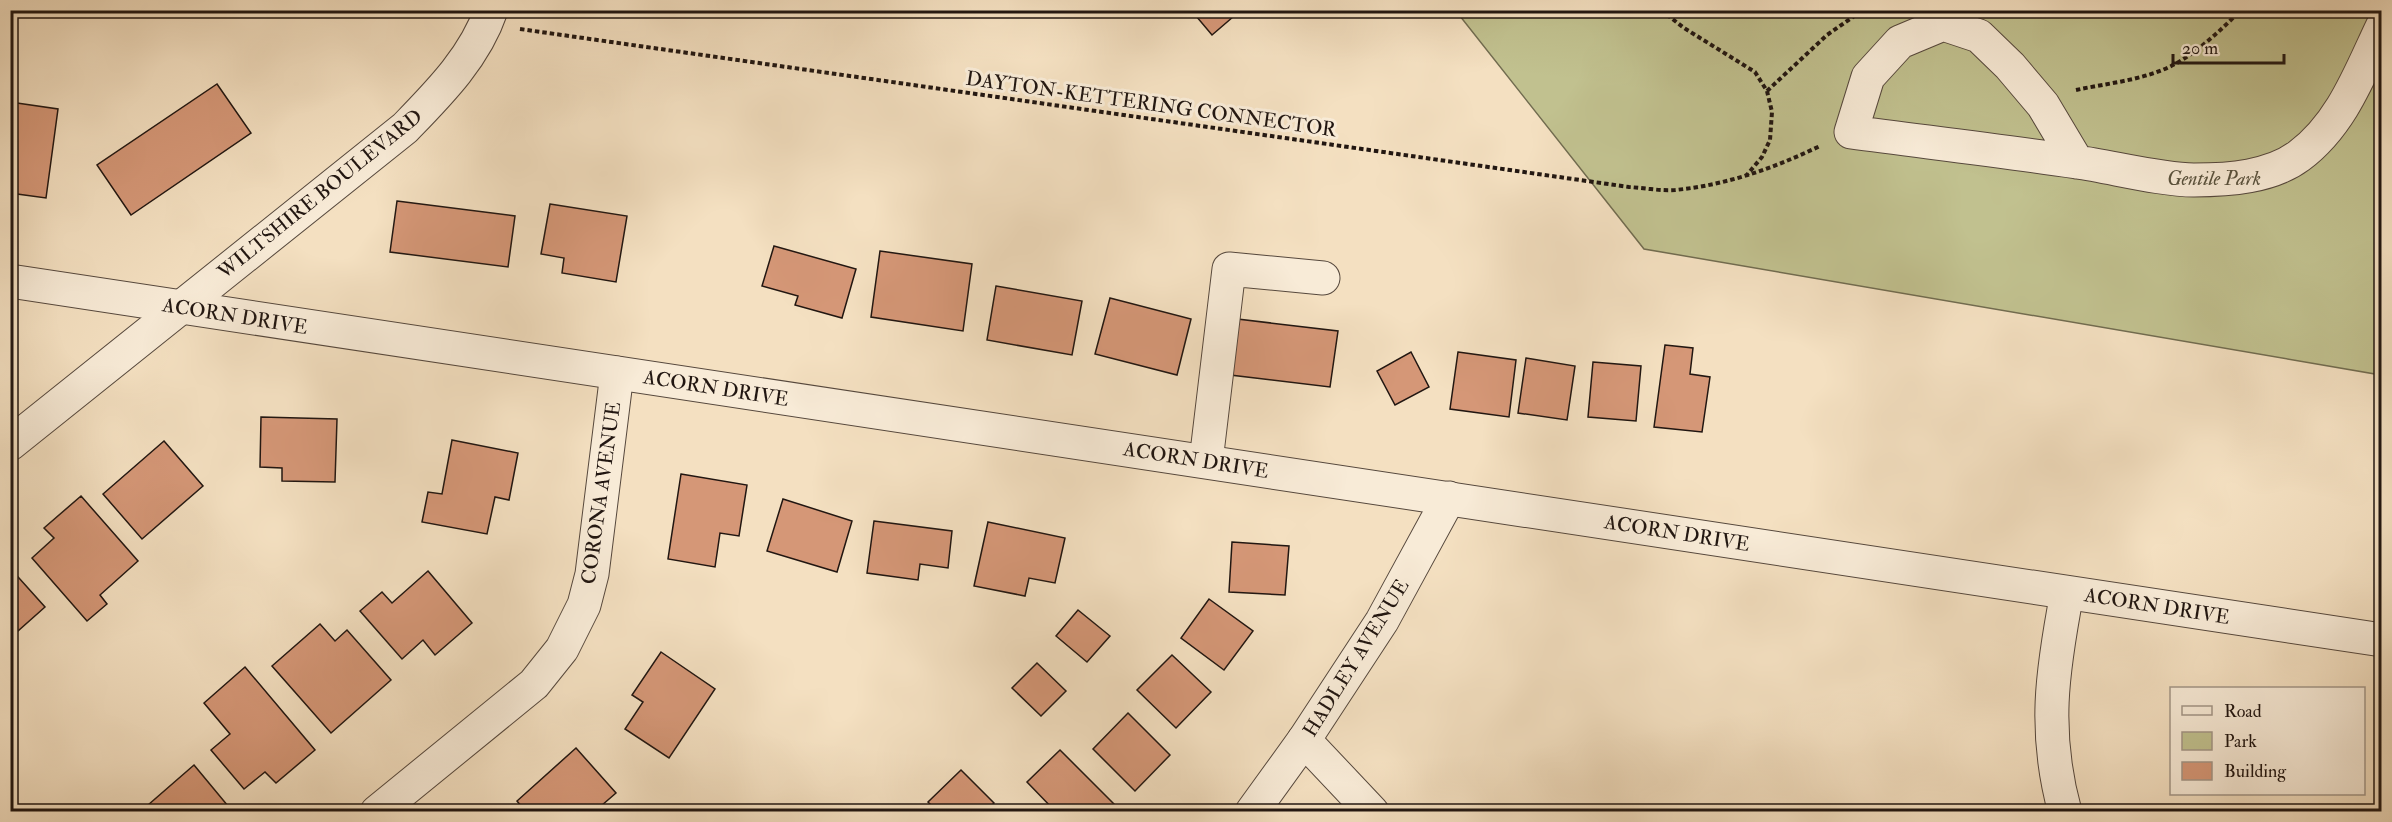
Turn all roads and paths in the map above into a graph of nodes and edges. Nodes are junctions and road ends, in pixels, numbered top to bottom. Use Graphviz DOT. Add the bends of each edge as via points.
graph roads {
  1 [pos="440,10"];
  2 [pos="1661,10"];
  3 [pos="1863,10"];
  4 [pos="2241,10"];
  5 [pos="489,17"];
  6 [pos="2382,27"];
  7 [pos="1767,91"];
  8 [pos="2043,105"];
  9 [pos="1851,132"];
  10 [pos="2077,162"];
  11 [pos="1746,176"];
  12 [pos="1323,278"];
  13 [pos="10,281"];
  14 [pos="179,308"];
  15 [pos="617,373"];
  16 [pos="10,444"];
  17 [pos="1206,461"];
  18 [pos="1449,498"];
  19 [pos="2067,592"];
  20 [pos="2382,640"];
  21 [pos="1304,741"];
  22 [pos="377,812"];
  23 [pos="1252,812"];
  24 [pos="1372,812"];
  25 [pos="2065,812"];
  1 -- 5 [label="path, DAYTON-KETTERING CONNECTOR"];
  2 -- 7 [label="path" via="1755,72"];
  3 -- 7 [label="path" via="1827,35"];
  4 -- 8 [label="path" via="2212,39 2175,65 2072,91"];
  5 -- 11 [label="path, DAYTON-KETTERING CONNECTOR" via="1629,187 1673,190"];
  5 -- 14 [label="street, WILTSHIRE BOULEVARD" via="480,38 442,90 405,128"];
  6 -- 10 [label="street" via="2338,116 2299,156 2274,170 2193,180"];
  7 -- 11 [label="path" via="1772,112 1770,140"];
  8 -- 9 [label="street" via="1979,36 1943,24 1900,42 1868,77"];
  8 -- 10 [label="street"];
  9 -- 10 [label="street"];
  9 -- 11 [label="path, DAYTON-KETTERING CONNECTOR"];
  12 -- 17 [label="street" via="1229,269"];
  13 -- 14 [label="street, ACORN DRIVE"];
  14 -- 15 [label="street, ACORN DRIVE"];
  14 -- 16 [label="street, WILTSHIRE BOULEVARD"];
  15 -- 17 [label="street, ACORN DRIVE"];
  15 -- 22 [label="street, CORONA AVENUE" via="592,574 584,605 562,649 534,684"];
  17 -- 18 [label="street, ACORN DRIVE"];
  18 -- 19 [label="street, ACORN DRIVE"];
  18 -- 21 [label="street, HADLEY AVENUE" via="1382,621"];
  19 -- 20 [label="street, ACORN DRIVE"];
  19 -- 25 [label="street" via="2054,664 2050,721 2056,778"];
  21 -- 23 [label="street, HADLEY AVENUE"];
  21 -- 24 [label="street"];
}
